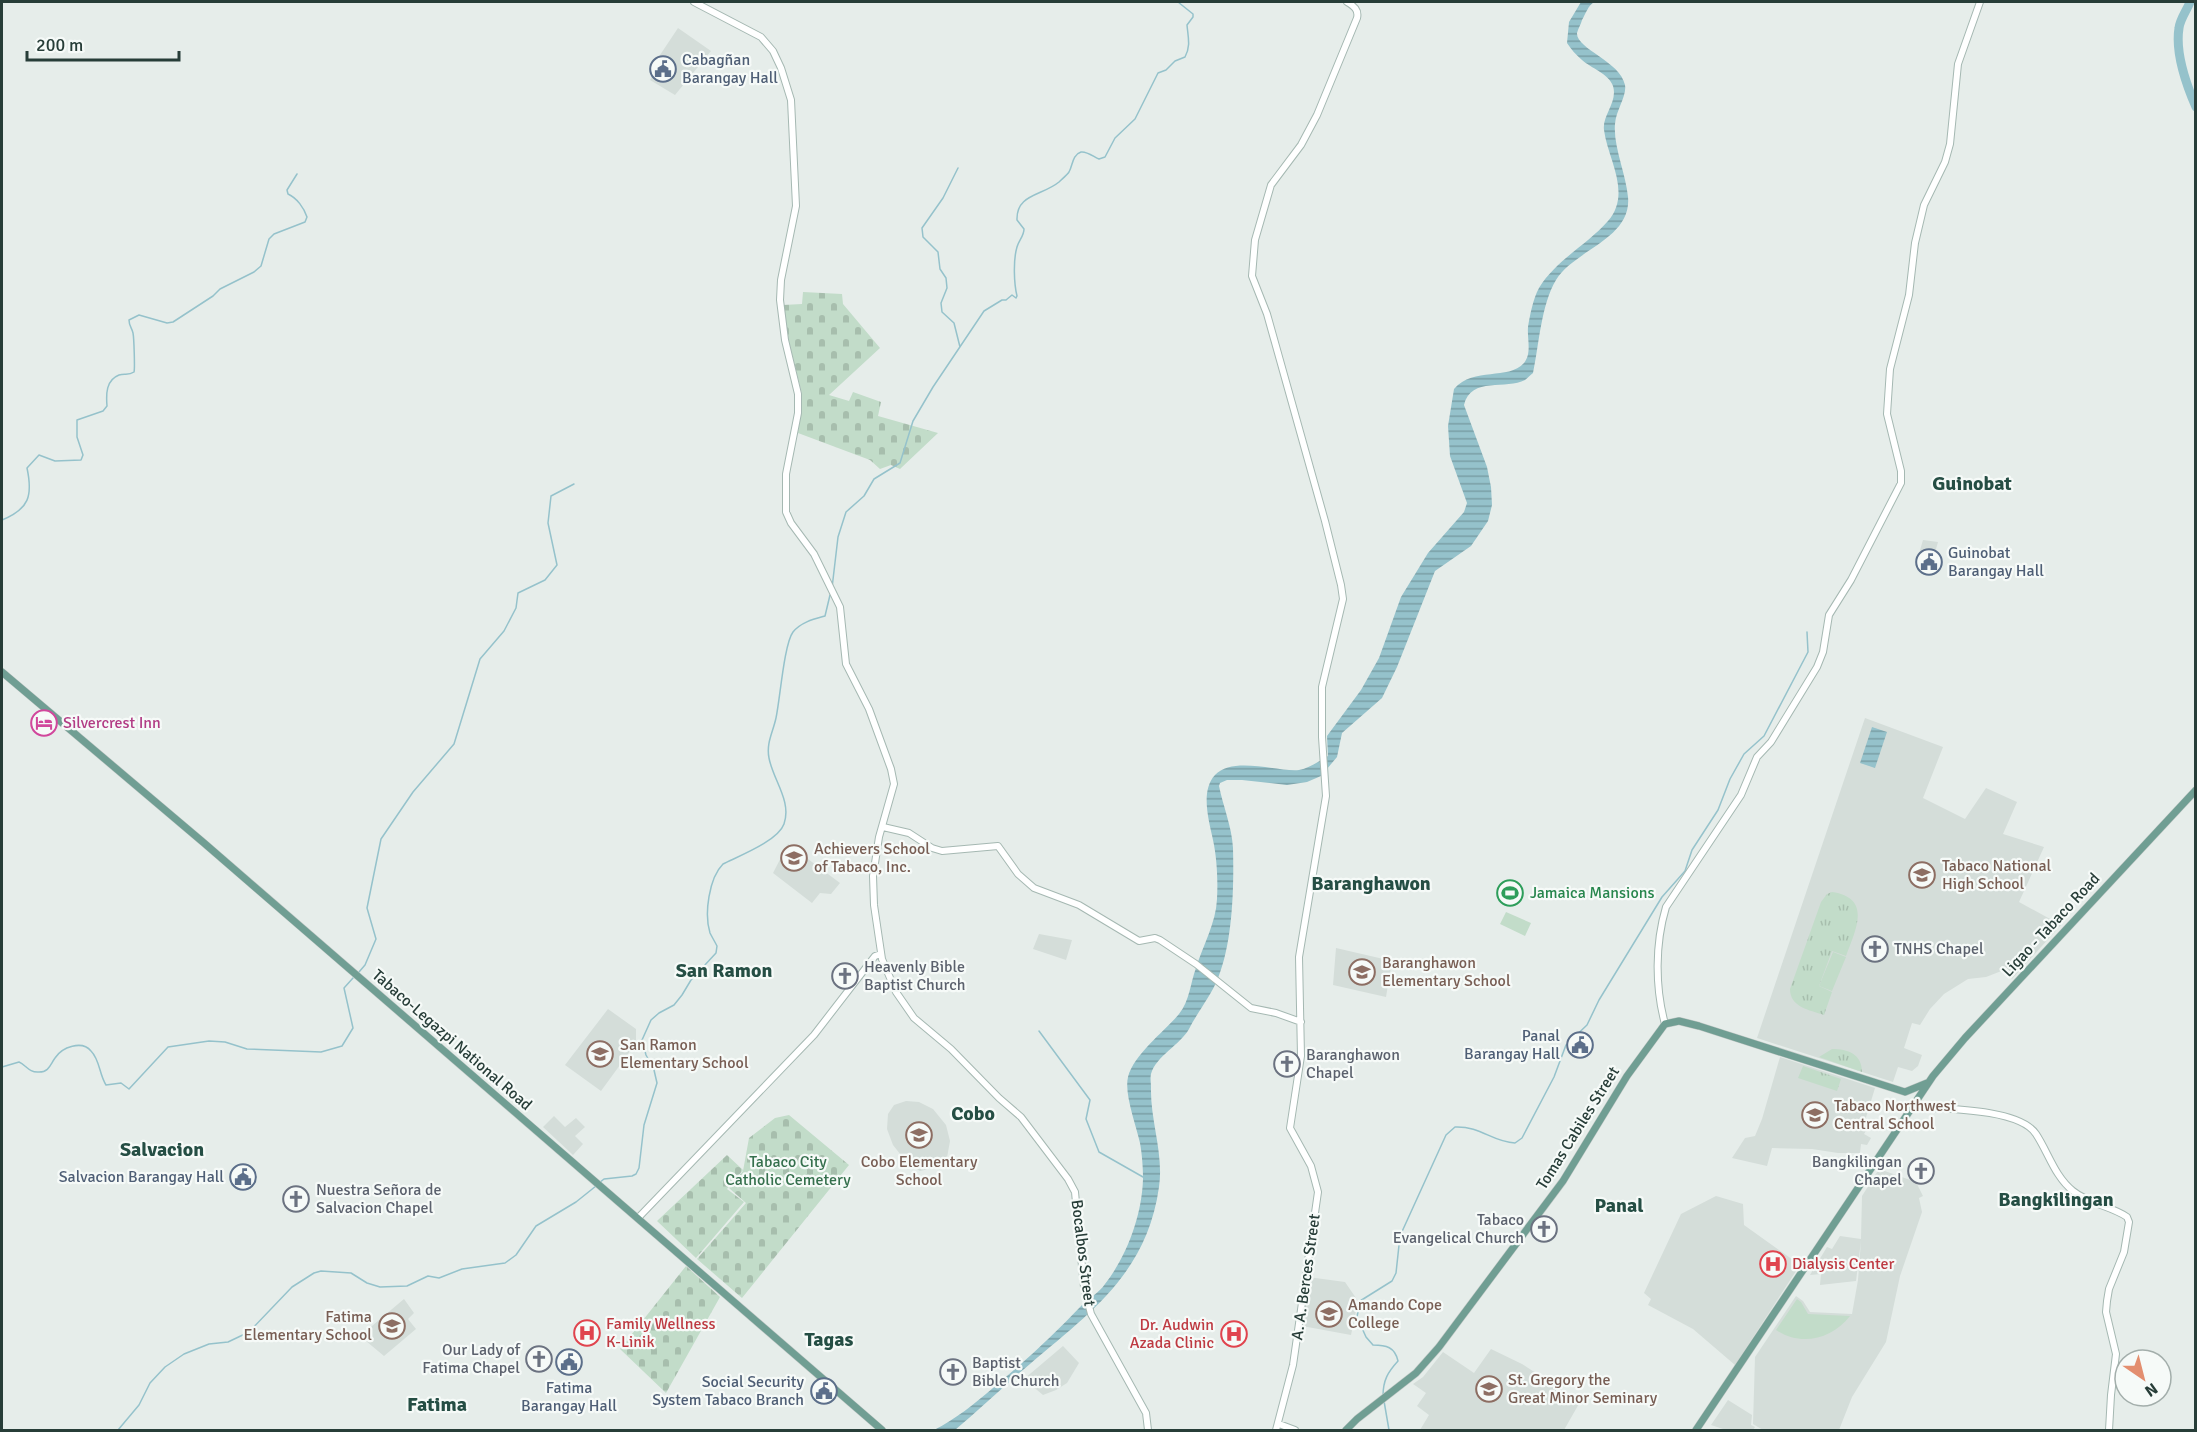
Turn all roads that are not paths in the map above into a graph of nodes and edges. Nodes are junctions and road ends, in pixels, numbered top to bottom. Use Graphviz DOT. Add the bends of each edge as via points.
graph roads {
  1 [pos="695,2"];
  2 [pos="1347,2"];
  3 [pos="1980,2"];
  4 [pos="2,672"];
  5 [pos="2196,790"];
  6 [pos="883,827"];
  7 [pos="880,954"];
  8 [pos="1301,1022"];
  9 [pos="1665,1024"];
  10 [pos="1929,1082"];
  11 [pos="1905,1092"];
  12 [pos="1913,1107"];
  13 [pos="638,1218"];
  14 [pos="1277,1427"];
  15 [pos="882,1431"];
  16 [pos="1148,1431"];
  17 [pos="1295,1431"];
  18 [pos="1346,1431"];
  19 [pos="1696,1431"];
  20 [pos="2109,1431"];
  1 -- 6 [label="street, Bocalbos Street" via="761,37 773,51 791,100 796,206 780,300 798,413 786,474 786,512 814,554 835,597 842,616 846,664 869,709 891,769 894,784"];
  2 -- 8 [label="street" via="1357,9 1357,18 1317,115 1301,145 1271,185 1255,240 1252,276 1267,314 1343,599 1322,687 1324,812 1299,957"];
  3 -- 9 [label="street" via="1958,64 1950,144 1924,206 1909,295 1890,369 1887,414 1901,483 1856,572 1829,615 1817,667 1757,758 1741,795 1666,907 1658,956"];
  4 -- 13 [label="main road, Tabaco-Legazpi National Road"];
  5 -- 10 [label="main road, Ligao - Tabaco Road" via="1988,1013"];
  6 -- 7 [label="street, Bocalbos Street" via="873,876"];
  6 -- 8 [label="street" via="909,833 942,851 998,846 1018,874 1034,888 1079,904 1139,941 1162,941 1251,1008"];
  7 -- 13 [label="street" via="814,1035"];
  7 -- 16 [label="street, Bocalbos Street" via="896,992 914,1018 1021,1117 1068,1179 1078,1211 1085,1298 1146,1413"];
  8 -- 14 [label="street, A. A. Berces Street" via="1301,1056 1290,1128 1311,1166 1318,1192 1299,1331"];
  9 -- 11 [label="main road" via="1679,1021 1699,1026"];
  9 -- 18 [label="main road, Tomas Cabiles Street" via="1627,1076 1572,1167 1434,1353 1416,1373"];
  10 -- 11 [label="main road, Ligao - Tabaco Road"];
  10 -- 12 [label="main road, Ligao - Tabaco Road"];
  11 -- 12 [label="main road"];
  12 -- 19 [label="main road, Ligao - Tabaco Road"];
  12 -- 20 [label="street" via="2008,1116 2034,1130 2073,1191 2127,1216 2124,1252 2109,1289 2106,1312 2116,1354"];
  13 -- 15 [label="main road, Tabaco-Legazpi National Road"];
  14 -- 17 [label="street"];
}
